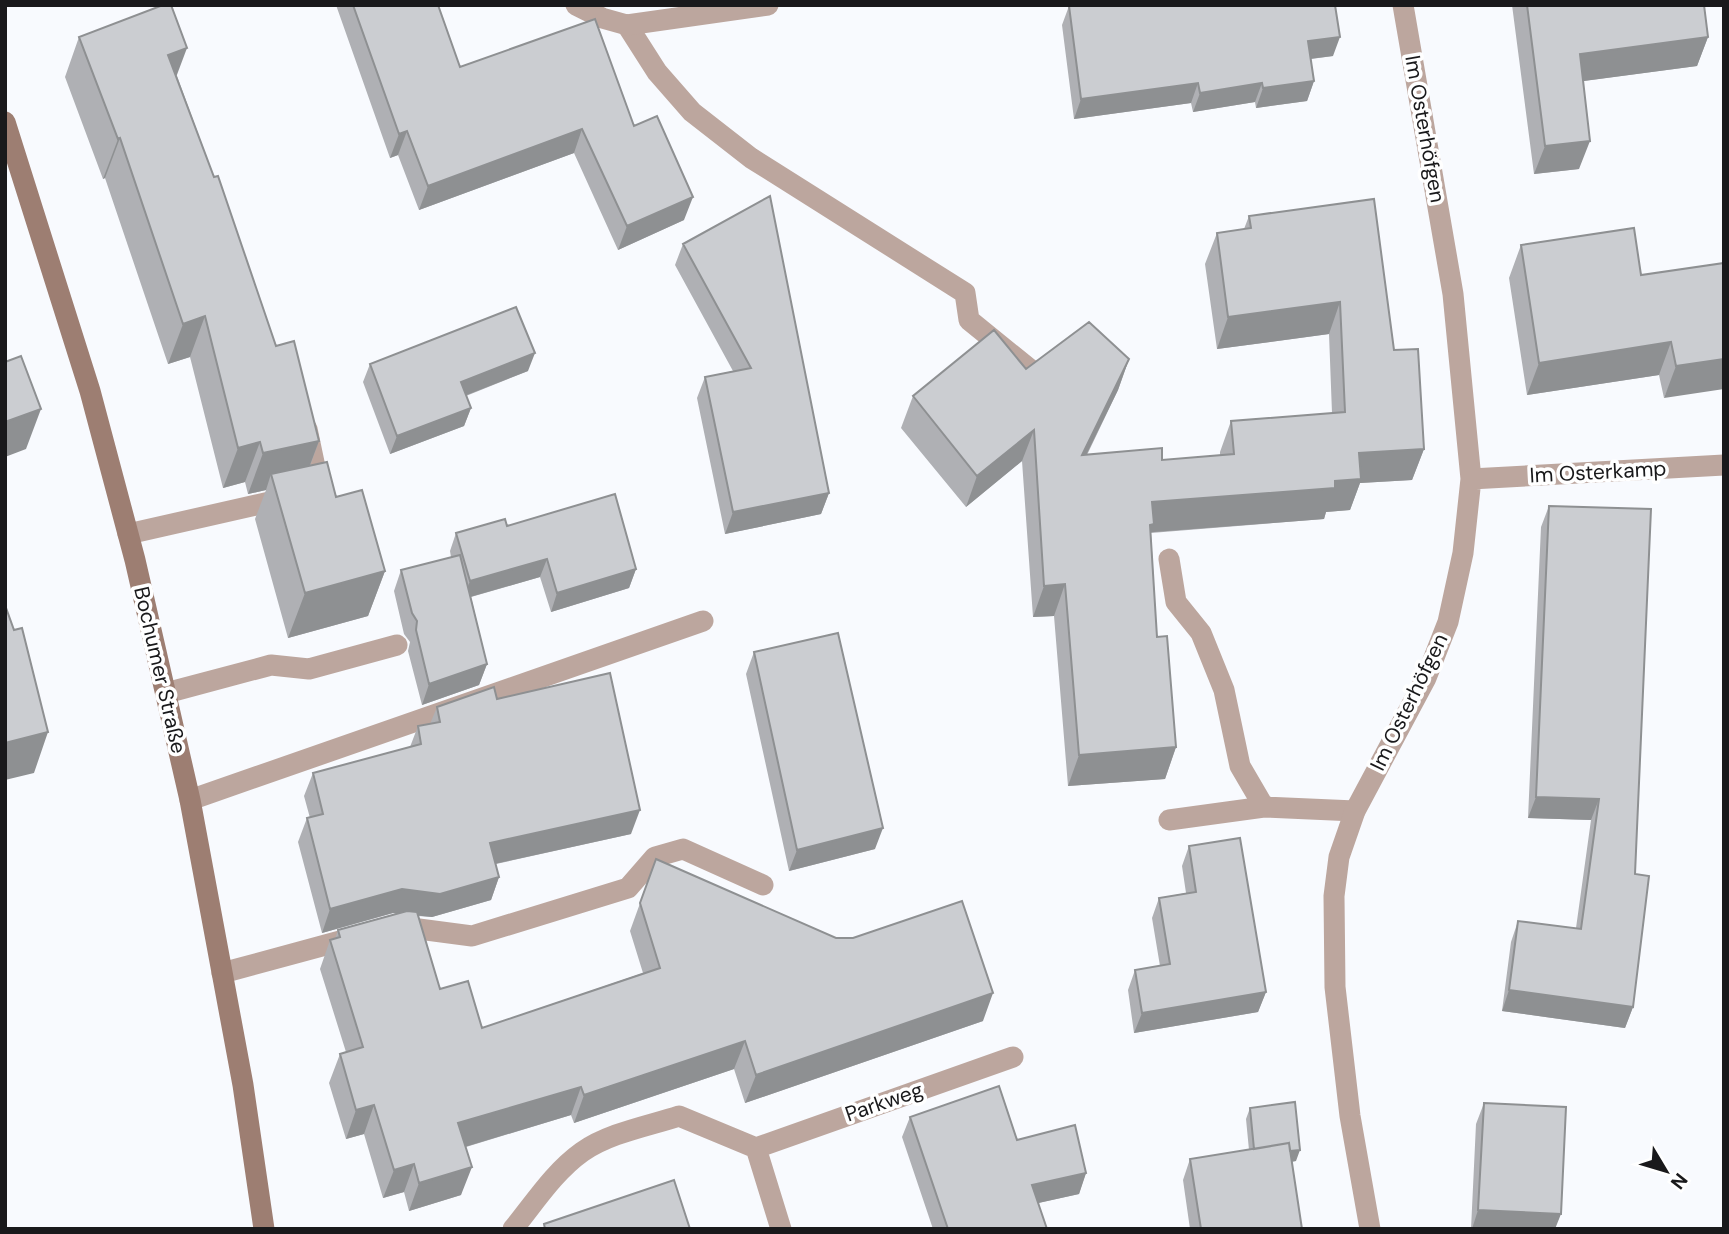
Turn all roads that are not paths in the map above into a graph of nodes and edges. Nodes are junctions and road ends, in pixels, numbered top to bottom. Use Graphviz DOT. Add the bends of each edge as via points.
graph roads {
  1 [pos="576,5"];
  2 [pos="768,5"];
  3 [pos="1403,5"];
  4 [pos="627,25"];
  5 [pos="5,122"];
  6 [pos="1032,371"];
  7 [pos="302,407"];
  8 [pos="1724,465"];
  9 [pos="1471,479"];
  10 [pos="128,534"];
  11 [pos="1169,559"];
  12 [pos="703,621"];
  13 [pos="397,645"];
  14 [pos="166,693"];
  15 [pos="190,800"];
  16 [pos="1264,807"];
  17 [pos="1355,811"];
  18 [pos="1169,820"];
  19 [pos="764,885"];
  20 [pos="222,973"];
  21 [pos="1013,1058"];
  22 [pos="756,1148"];
  23 [pos="264,1229"];
  24 [pos="513,1229"];
  25 [pos="781,1229"];
  26 [pos="1370,1229"];
  1 -- 4 [label="street"];
  2 -- 4 [label="street"];
  3 -- 9 [label="street, Im Osterhöfgen" via="1452,294"];
  4 -- 6 [label="street" via="657,72 692,112 751,158 965,293 969,320"];
  5 -- 10 [label="main road, Bochumer Straße" via="90,391"];
  7 -- 10 [label="street" via="320,491"];
  8 -- 9 [label="street, Im Osterkamp"];
  9 -- 17 [label="street, Im Osterhöfgen" via="1463,554 1448,622 1426,678"];
  10 -- 14 [label="main road, Bochumer Straße"];
  11 -- 16 [label="street" via="1176,602 1201,633 1224,690 1240,766"];
  12 -- 15 [label="street"];
  13 -- 14 [label="street" via="309,669 271,665"];
  14 -- 15 [label="main road, Bochumer Straße"];
  15 -- 20 [label="main road, Bochumer Straße"];
  16 -- 17 [label="street"];
  16 -- 18 [label="street"];
  17 -- 26 [label="street, Im Osterhöfgen" via="1339,857 1334,896 1335,987 1350,1116"];
  19 -- 20 [label="street" via="682,849 655,857 628,888 472,936 396,926"];
  20 -- 23 [label="main road, Bochumer Straße"];
  21 -- 22 [label="street, Parkweg"];
  22 -- 24 [label="street" via="678,1116 653,1124 583,1152 560,1171"];
  22 -- 25 [label="street"];
}
